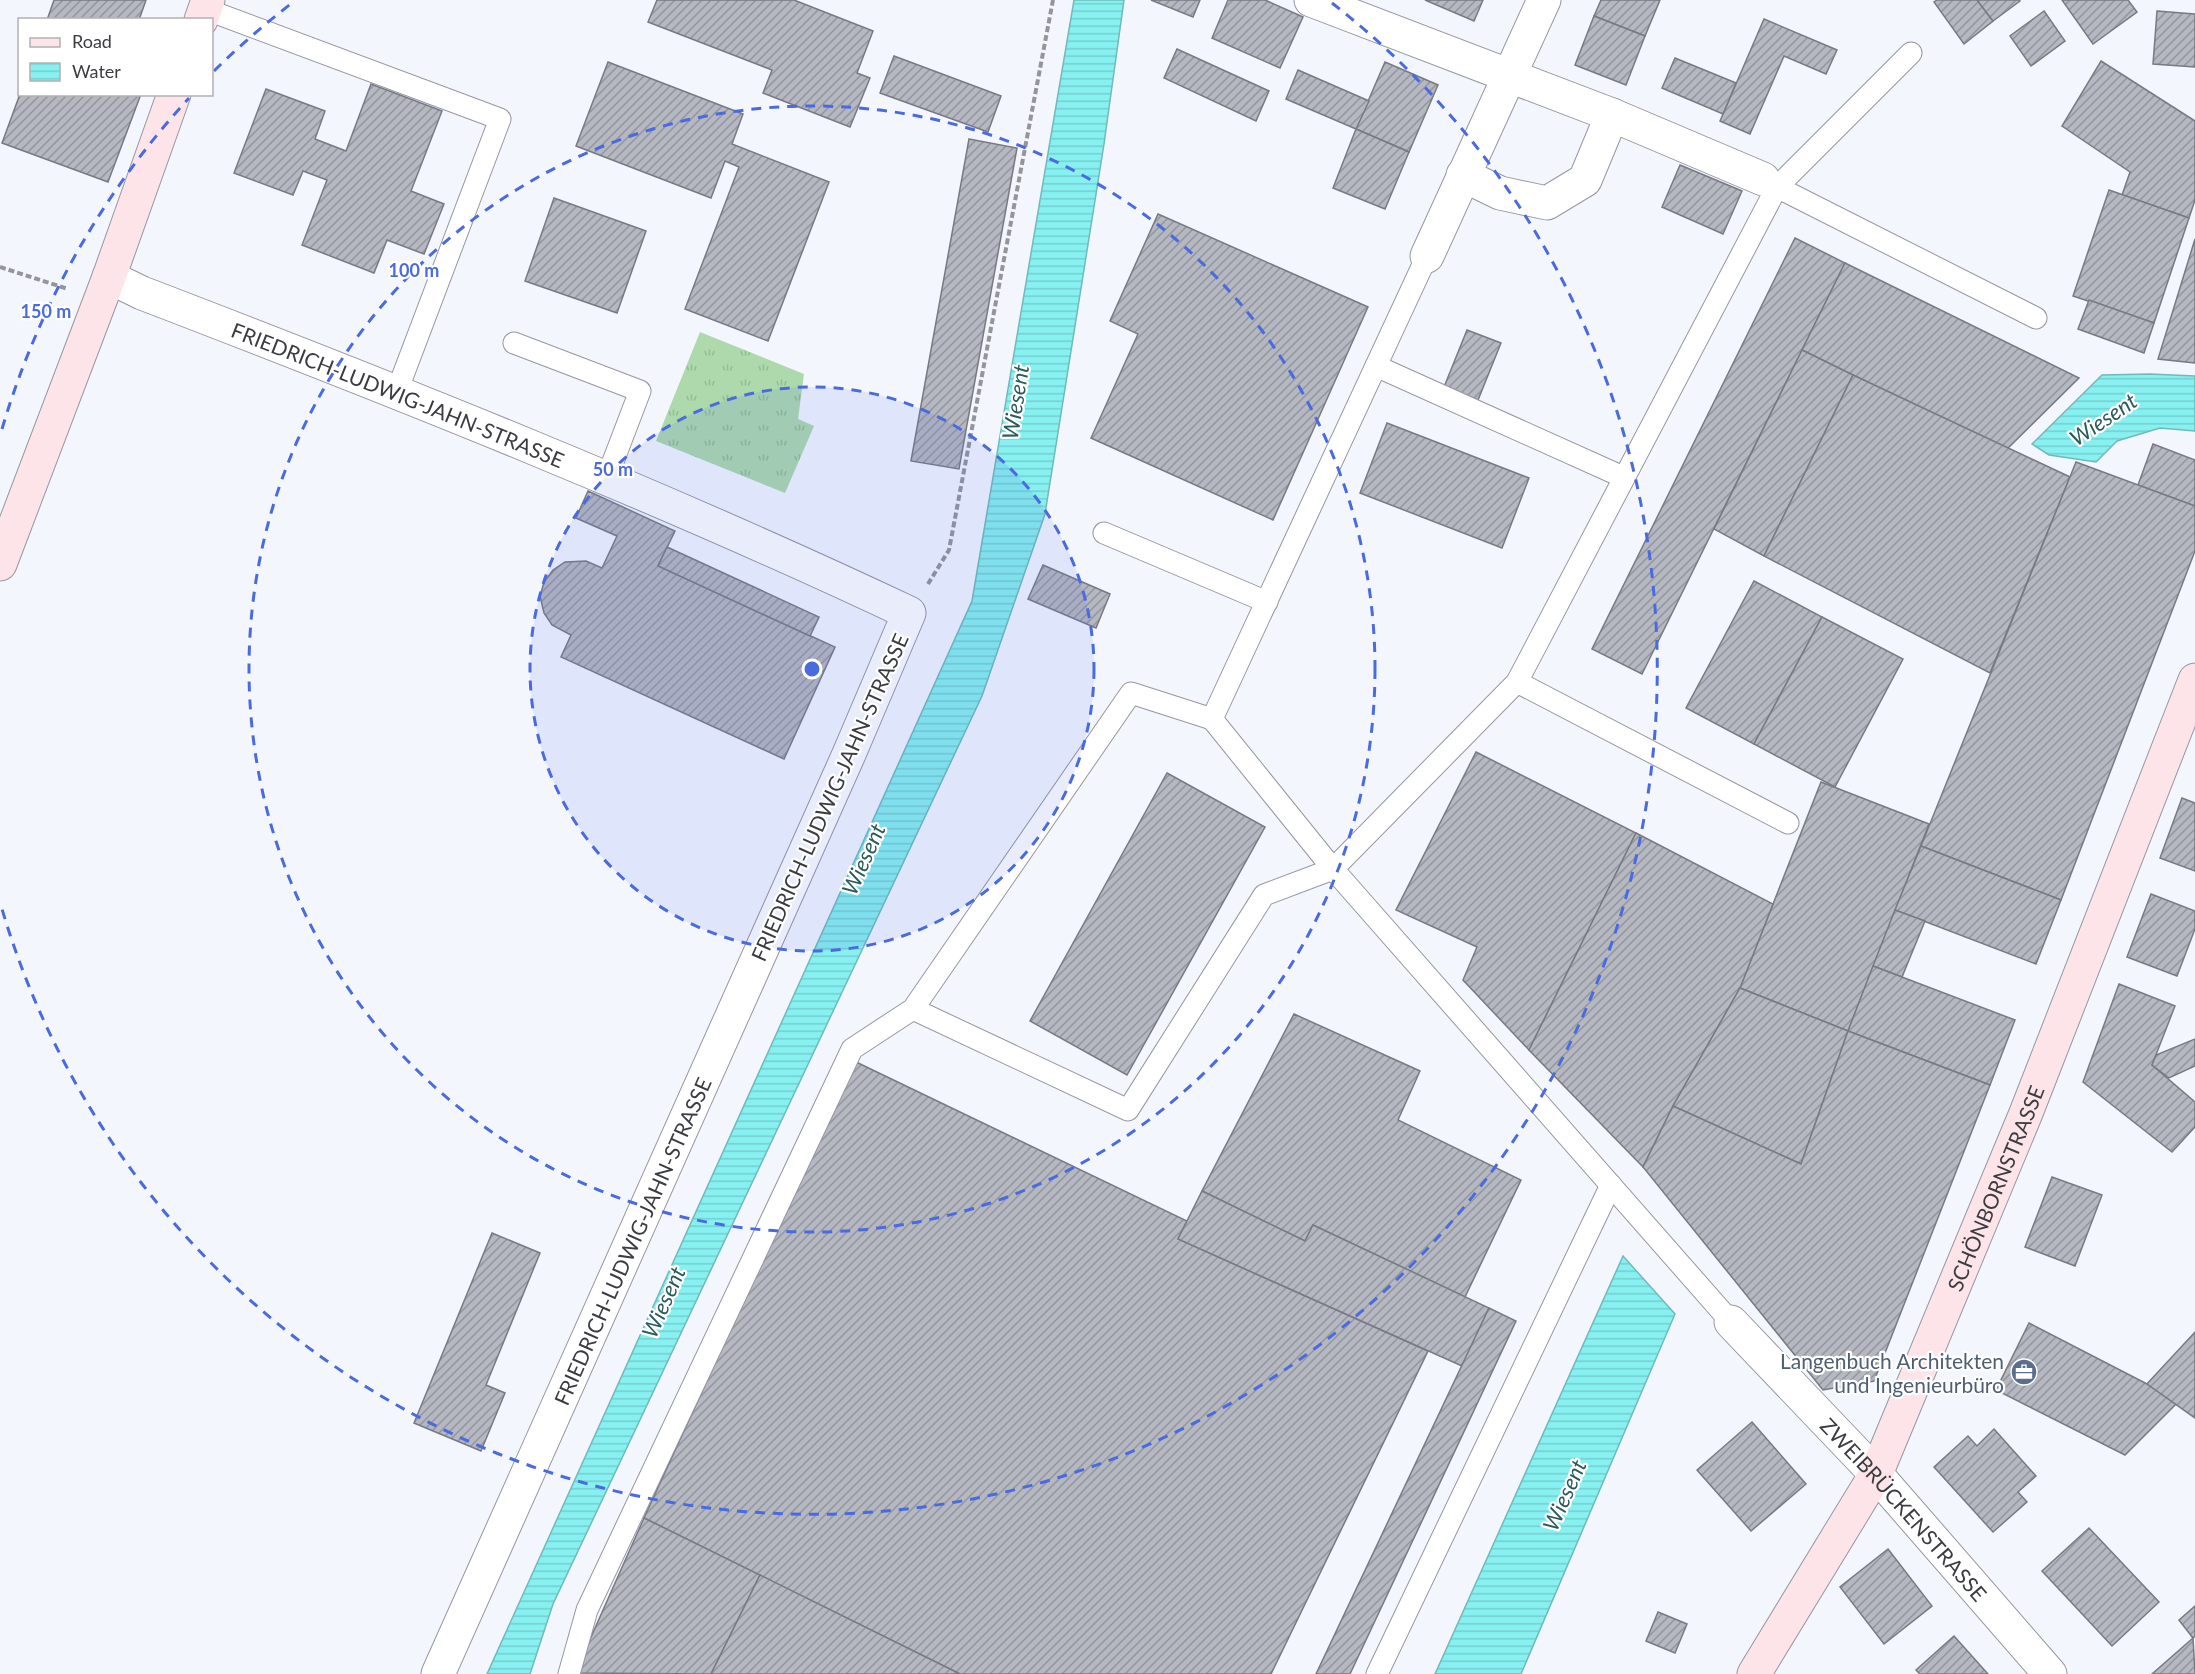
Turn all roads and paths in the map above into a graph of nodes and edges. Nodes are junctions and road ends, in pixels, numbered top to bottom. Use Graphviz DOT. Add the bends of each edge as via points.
graph roads {
  1 [pos="1053,0"];
  2 [pos="1311,0"];
  3 [pos="1544,0"];
  4 [pos="205,9"];
  5 [pos="1911,53"];
  6 [pos="1510,76"];
  7 [pos="173,96"];
  8 [pos="1612,115"];
  9 [pos="1463,175"];
  10 [pos="1770,183"];
  11 [pos="1427,256"];
  12 [pos="0,267"];
  13 [pos="105,288"];
  14 [pos="2036,318"];
  15 [pos="514,343"];
  16 [pos="1376,366"];
  17 [pos="397,391"];
  18 [pos="1623,477"];
  19 [pos="606,480"];
  20 [pos="1104,533"];
  21 [pos="0,564"];
  22 [pos="1267,602"];
  23 [pos="909,614"];
  24 [pos="2195,680"];
  25 [pos="1517,682"];
  26 [pos="1212,720"];
  27 [pos="1788,823"];
  28 [pos="1333,869"];
  29 [pos="913,1009"];
  30 [pos="1611,1185"];
  31 [pos="1731,1322"];
  32 [pos="1876,1474"];
  33 [pos="438,1674"];
  34 [pos="569,1674"];
  35 [pos="1377,1674"];
  36 [pos="1754,1674"];
  37 [pos="2050,1674"];
  1 -- 23 [label="path" via="949,550"];
  2 -- 6 [label="street"];
  3 -- 6 [label="street"];
  4 -- 17 [label="lane" via="500,119"];
  5 -- 10 [label="lane"];
  6 -- 8 [label="street"];
  6 -- 9 [label="street"];
  7 -- 13 [label="street"];
  8 -- 9 [label="street" via="1585,180 1547,203 1500,193"];
  8 -- 10 [label="street"];
  9 -- 11 [label="street"];
  10 -- 14 [label="lane"];
  10 -- 18 [label="lane"];
  11 -- 16 [label="lane"];
  12 -- 13 [label="path"];
  13 -- 17 [label="street, FRIEDRICH-LUDWIG-JAHN-STRASSE" via="142,293"];
  13 -- 21 [label="street"];
  15 -- 19 [label="lane" via="640,391"];
  16 -- 18 [label="lane"];
  16 -- 22 [label="lane"];
  17 -- 19 [label="street, FRIEDRICH-LUDWIG-JAHN-STRASSE"];
  18 -- 25 [label="lane"];
  19 -- 23 [label="street, FRIEDRICH-LUDWIG-JAHN-STRASSE"];
  20 -- 22 [label="lane"];
  22 -- 26 [label="lane"];
  23 -- 33 [label="street, FRIEDRICH-LUDWIG-JAHN-STRASSE"];
  24 -- 32 [label="street, SCHÖNBORNSTRASSE" via="2026,1113"];
  25 -- 27 [label="lane"];
  25 -- 28 [label="lane"];
  26 -- 28 [label="lane"];
  26 -- 29 [label="lane" via="1131,693"];
  28 -- 29 [label="lane" via="1264,895 1128,1110"];
  28 -- 30 [label="lane"];
  29 -- 34 [label="lane" via="852,1049 587,1610"];
  30 -- 31 [label="lane"];
  30 -- 35 [label="lane"];
  31 -- 32 [label="street, ZWEIBRÜCKENSTRASSE"];
  32 -- 36 [label="street, SCHÖNBORNSTRASSE"];
  32 -- 37 [label="street, ZWEIBRÜCKENSTRASSE"];
}
